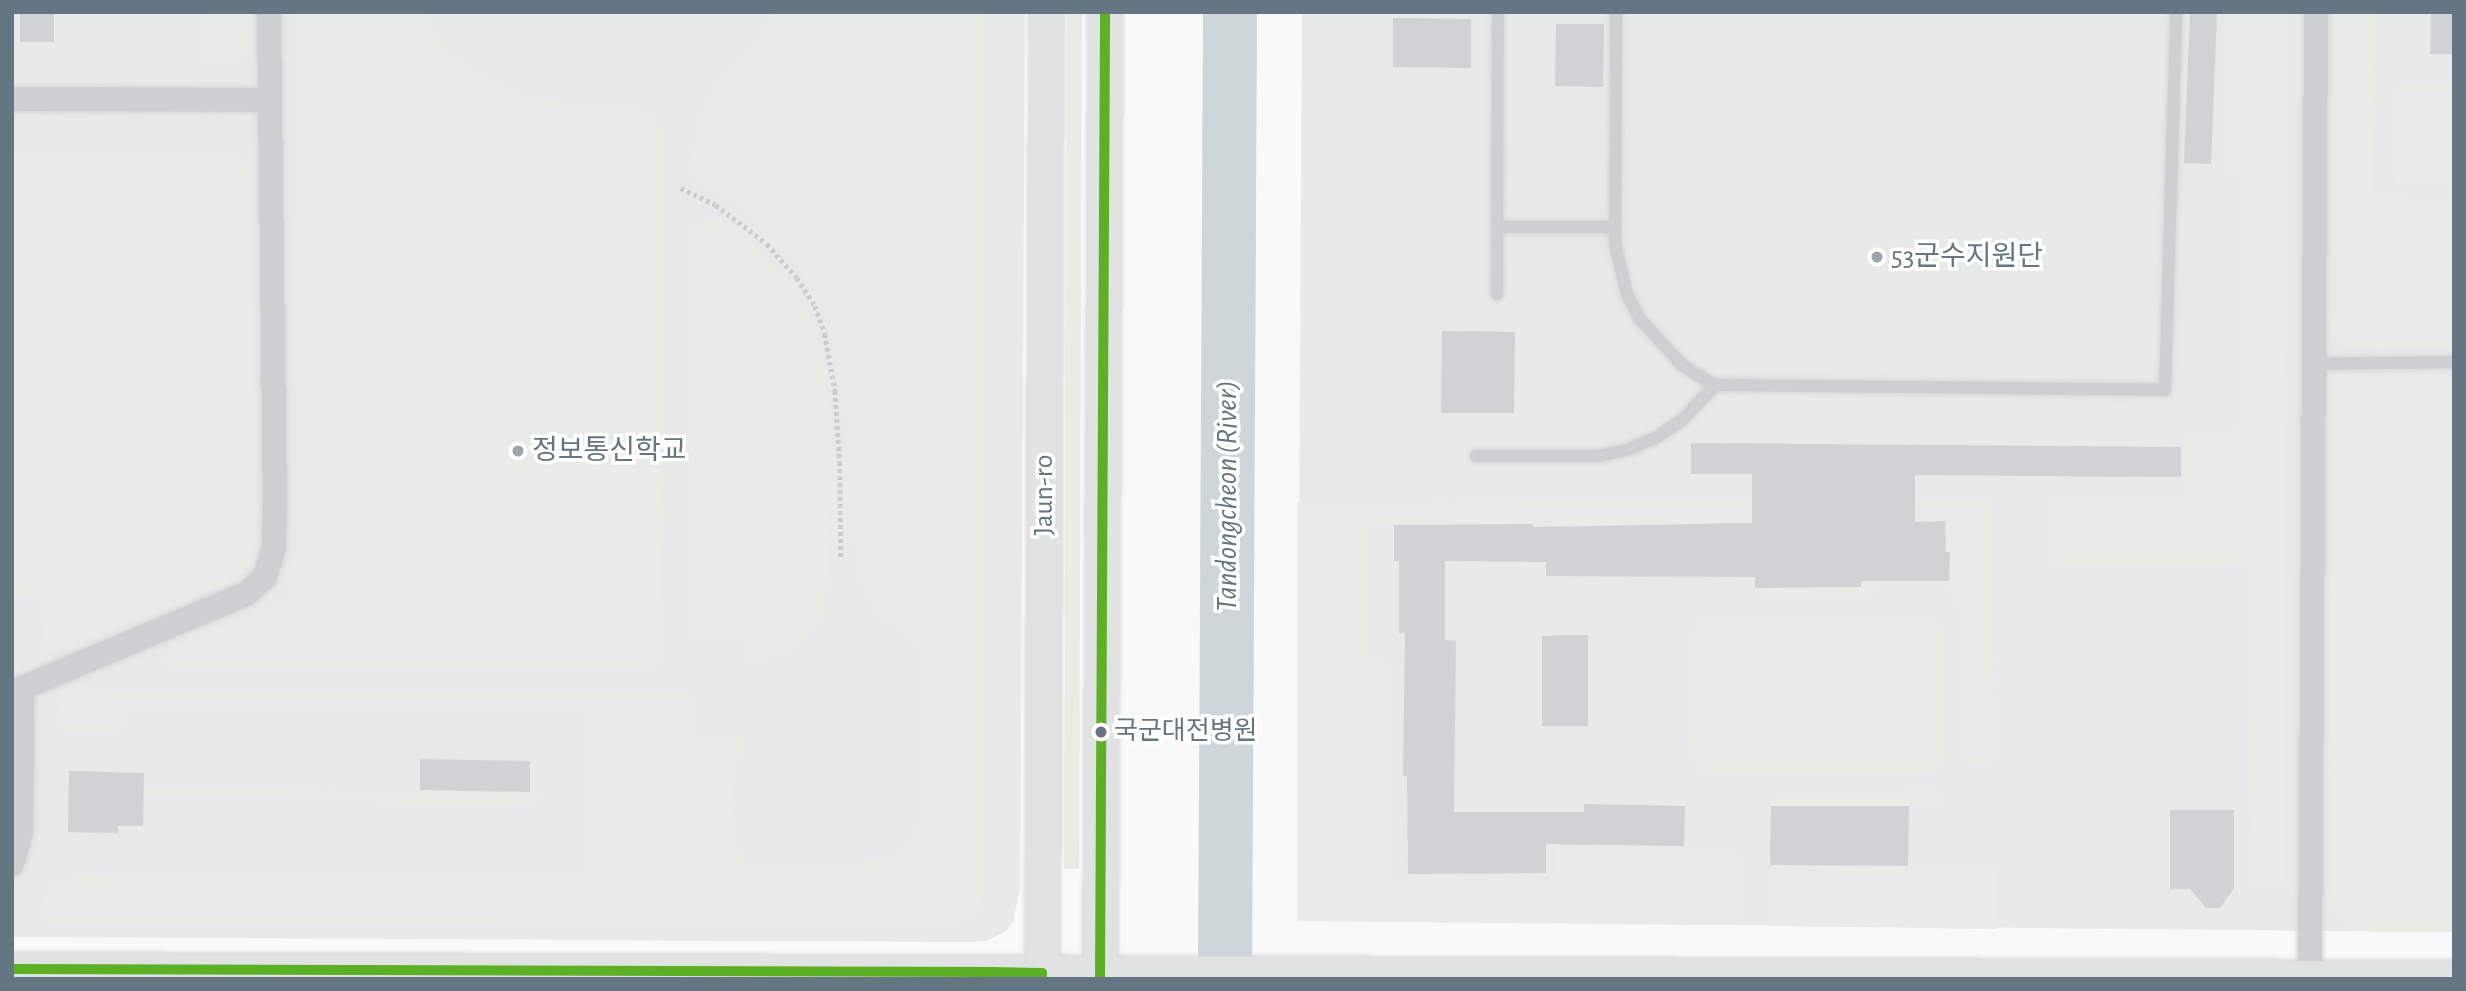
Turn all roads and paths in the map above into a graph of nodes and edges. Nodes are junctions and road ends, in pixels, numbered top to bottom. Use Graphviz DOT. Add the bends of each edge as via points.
graph roads {
  1 [pos="269,12"];
  2 [pos="1046,12"];
  3 [pos="1105,12"];
  4 [pos="1498,12"];
  5 [pos="1616,12"];
  6 [pos="2176,12"];
  7 [pos="2316,12"];
  8 [pos="12,99"];
  9 [pos="269,100"];
  10 [pos="681,188"];
  11 [pos="1497,227"];
  12 [pos="1615,227"];
  13 [pos="1497,294"];
  14 [pos="2454,362"];
  15 [pos="2314,364"];
  16 [pos="1715,385"];
  17 [pos="1476,456"];
  18 [pos="841,560"];
  19 [pos="17,686"];
  20 [pos="12,864"];
  21 [pos="12,969"];
  22 [pos="1042,976"];
  23 [pos="1100,976"];
  24 [pos="1914,976"];
  25 [pos="2310,976"];
  26 [pos="2454,977"];
  27 [pos="2369,978"];
  1 -- 9 [label="street"];
  2 -- 22 [label="street, Jaun-ro"];
  3 -- 23 [label="street, Jaun-ro"];
  4 -- 11 [label="lane"];
  5 -- 12 [label="lane"];
  6 -- 16 [label="lane" via="2165,390"];
  7 -- 15 [label="street"];
  8 -- 9 [label="street"];
  9 -- 19 [label="street" via="275,507 274,547 265,577 246,594"];
  10 -- 18 [label="path" via="716,205 767,244 815,306 835,391"];
  11 -- 12 [label="lane"];
  11 -- 13 [label="lane"];
  12 -- 16 [label="lane" via="1619,269 1640,318 1683,366"];
  14 -- 15 [label="lane"];
  15 -- 25 [label="street"];
  16 -- 17 [label="lane" via="1681,421 1630,449 1598,456"];
  19 -- 20 [label="street" via="21,832"];
  21 -- 22 [label="street"];
  22 -- 23 [label="street"];
  23 -- 24 [label="street"];
  24 -- 25 [label="street"];
  25 -- 27 [label="street"];
  26 -- 27 [label="street"];
}
